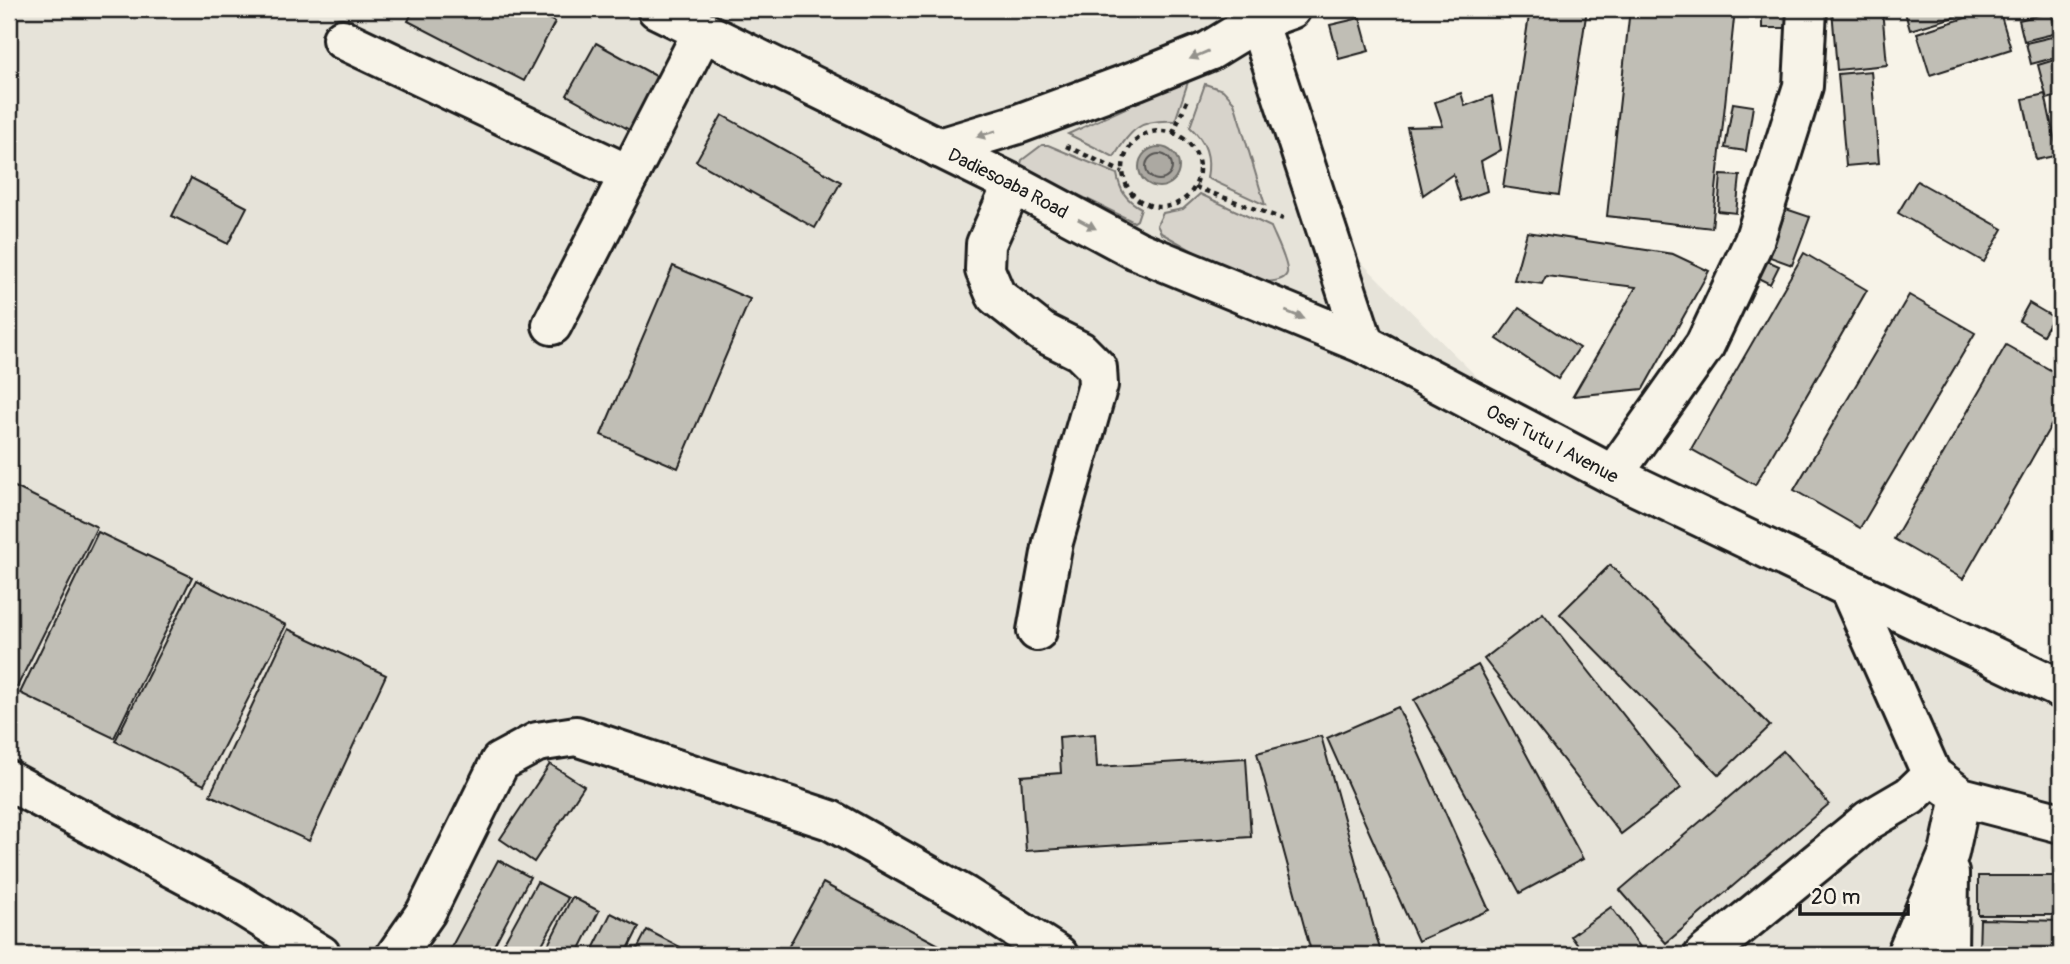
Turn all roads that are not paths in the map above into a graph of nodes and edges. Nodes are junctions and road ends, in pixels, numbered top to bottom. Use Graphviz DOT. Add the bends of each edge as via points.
graph roads {
  1 [pos="657,9"];
  2 [pos="1807,9"];
  3 [pos="1268,13"];
  4 [pos="703,31"];
  5 [pos="342,39"];
  6 [pos="939,148"];
  7 [pos="629,175"];
  8 [pos="1013,184"];
  9 [pos="552,325"];
  10 [pos="1364,344"];
  11 [pos="1613,475"];
  12 [pos="1849,588"];
  13 [pos="1037,631"];
  14 [pos="2061,689"];
  15 [pos="9,781"];
  16 [pos="1947,786"];
  17 [pos="2061,823"];
  18 [pos="1949,853"];
  19 [pos="321,955"];
  20 [pos="396,955"];
  21 [pos="1058,955"];
  22 [pos="1704,955"];
  23 [pos="1906,955"];
  24 [pos="1948,955"];
  1 -- 4 [label="street, Dadiesoaba Road"];
  2 -- 11 [label="street" via="1803,86 1754,241 1705,345"];
  3 -- 6 [label="street, one-way" via="1209,51 1018,124"];
  3 -- 10 [label="street" via="1328,235"];
  4 -- 6 [label="street, Dadiesoaba Road"];
  4 -- 7 [label="street"];
  5 -- 7 [label="street"];
  6 -- 8 [label="street, Dadiesoaba Road"];
  7 -- 9 [label="street"];
  8 -- 10 [label="street, Dadiesoaba Road, one-way" via="1136,250"];
  8 -- 13 [label="street" via="986,244 985,270 996,296 1042,332 1080,351 1097,368 1098,385 1053,542"];
  10 -- 11 [label="street, Osei Tutu I Avenue"];
  11 -- 12 [label="street, Osei Tutu I Avenue"];
  12 -- 14 [label="street, Osei Tutu I Avenue"];
  12 -- 16 [label="street"];
  15 -- 19 [label="street" via="231,899"];
  16 -- 17 [label="street"];
  16 -- 18 [label="street"];
  16 -- 22 [label="street" via="1910,796 1869,820"];
  18 -- 23 [label="street"];
  18 -- 24 [label="street"];
  20 -- 21 [label="street" via="426,912 500,762 537,741 576,736 830,820"];
}
